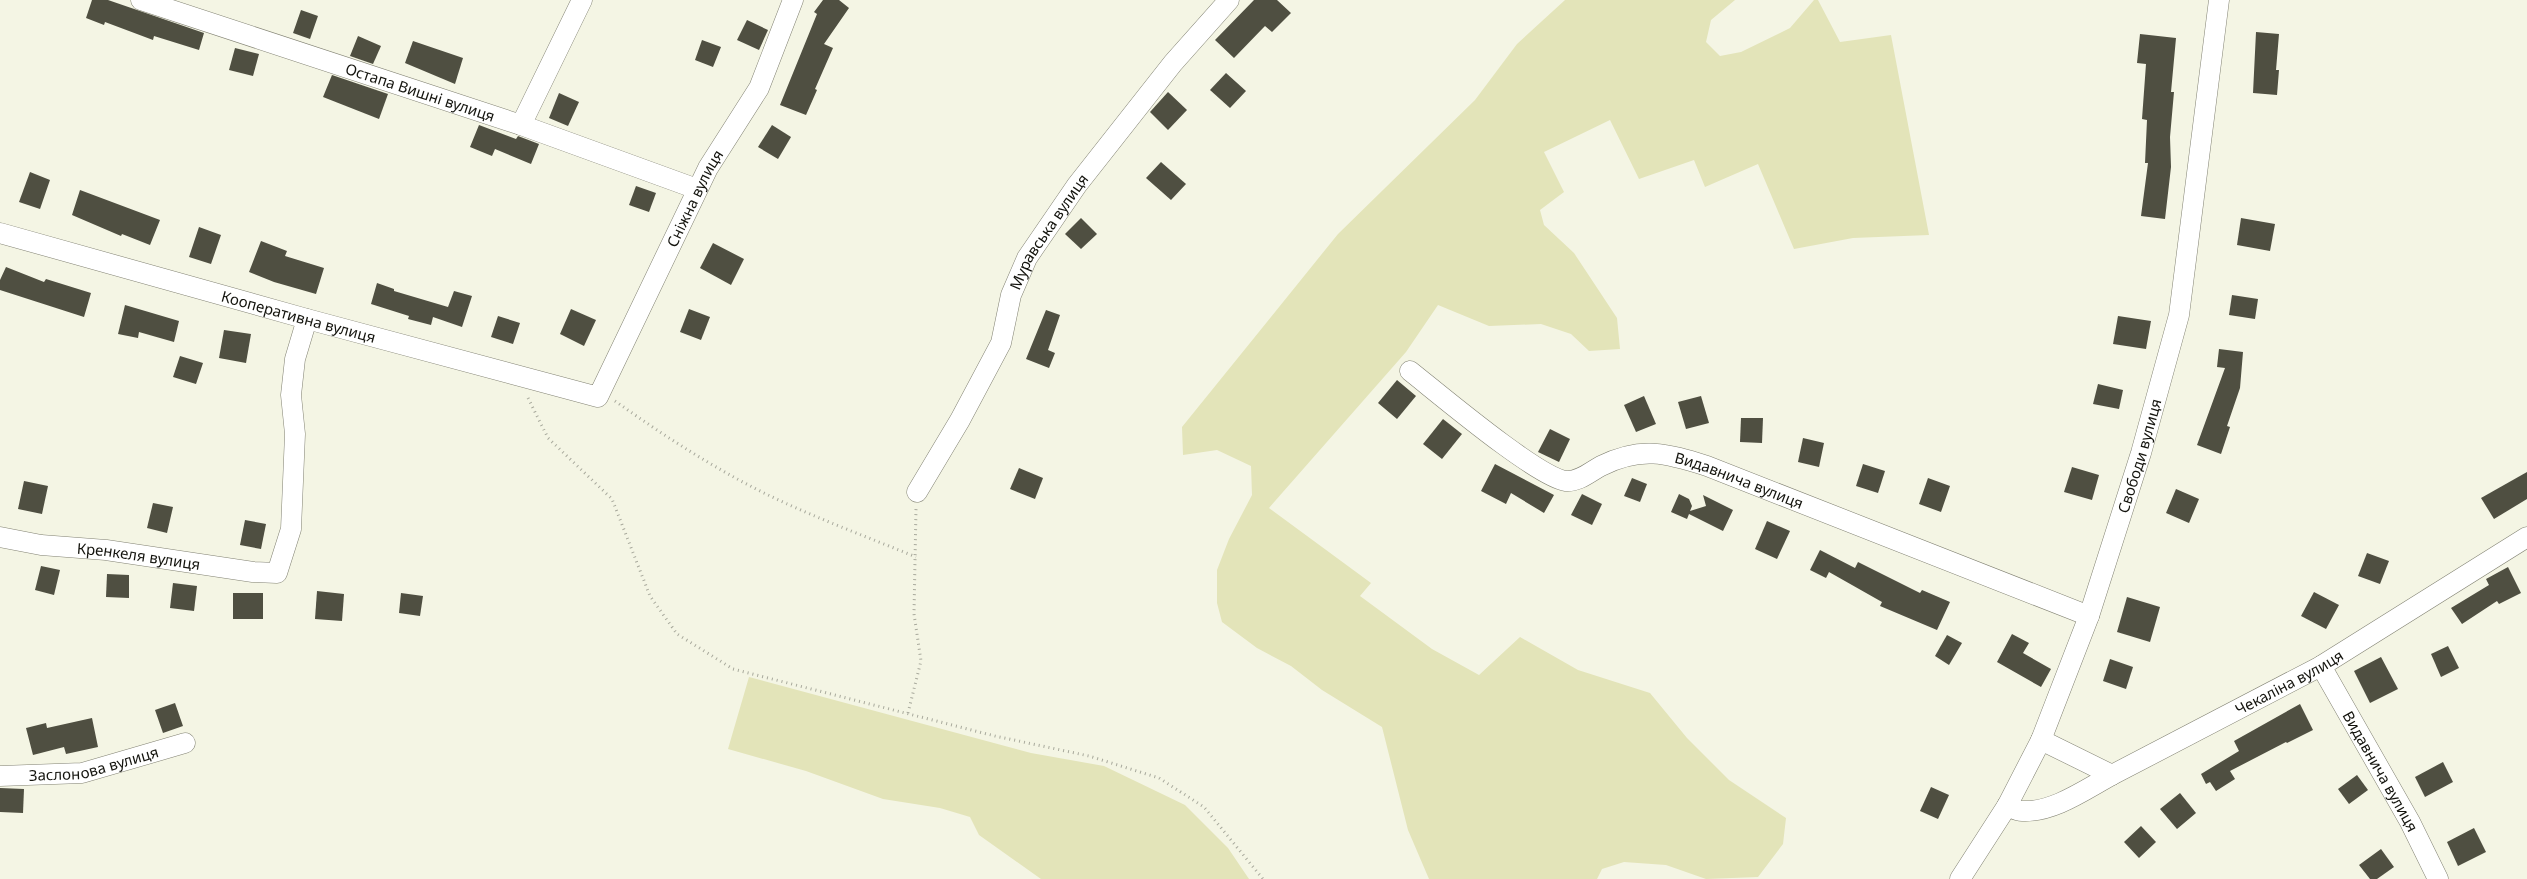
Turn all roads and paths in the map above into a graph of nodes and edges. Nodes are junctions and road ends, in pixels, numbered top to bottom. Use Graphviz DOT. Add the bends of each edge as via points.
graph roads {
  1 [pos="140,0"];
  2 [pos="582,0"];
  3 [pos="793,0"];
  4 [pos="1229,0"];
  5 [pos="2219,0"];
  6 [pos="521,125"];
  7 [pos="698,189"];
  8 [pos="0,233"];
  9 [pos="307,320"];
  10 [pos="1410,371"];
  11 [pos="516,374"];
  12 [pos="600,394"];
  13 [pos="917,492"];
  14 [pos="0,537"];
  15 [pos="2527,537"];
  16 [pos="916,556"];
  17 [pos="2089,616"];
  18 [pos="2321,666"];
  19 [pos="908,713"];
  20 [pos="2041,740"];
  21 [pos="185,743"];
  22 [pos="2112,775"];
  23 [pos="0,776"];
  24 [pos="2007,806"];
  25 [pos="1263,879"];
  26 [pos="1960,879"];
  27 [pos="2438,879"];
  1 -- 6 [label="street, Остапа Вишні вулиця"];
  2 -- 6 [label="street"];
  3 -- 7 [label="street, Сніжна вулиця" via="759,88"];
  4 -- 13 [label="street, Муравська вулиця" via="1173,63 1077,184 1027,258 1012,295 1001,343"];
  5 -- 17 [label="street, Свободи вулиця" via="2179,315 2141,453"];
  6 -- 7 [label="street, Остапа Вишні вулиця"];
  7 -- 12 [label="street, Сніжна вулиця"];
  8 -- 9 [label="street, Кооперативна вулиця"];
  9 -- 11 [label="street, Кооперативна вулиця"];
  9 -- 14 [label="street, Кренкеля вулиця" via="296,359 291,395 296,434 291,529 277,573 106,550 41,546"];
  10 -- 17 [label="street, Видавнича вулиця" via="1538,469 1566,481 1584,477 1616,459 1638,452 1669,454 1716,469"];
  11 -- 12 [label="street, Кооперативна вулиця"];
  11 -- 19 [label="path" via="548,438 612,499 650,596 677,634 733,668"];
  12 -- 16 [label="path" via="741,481 824,520"];
  13 -- 16 [label="path"];
  15 -- 18 [label="street, Чекаліна вулиця"];
  16 -- 19 [label="path" via="914,614 921,661"];
  17 -- 20 [label="street, Свободи вулиця"];
  18 -- 22 [label="street, Чекаліна вулиця"];
  18 -- 27 [label="street, Видавнича вулиця" via="2410,822"];
  19 -- 25 [label="path" via="1089,756 1159,778 1204,807"];
  20 -- 22 [label="street"];
  20 -- 24 [label="street, Свободи вулиця"];
  21 -- 23 [label="street, Заслонова вулиця" via="82,773"];
  22 -- 24 [label="street, Чекаліна вулиця" via="2045,808 2021,811"];
  24 -- 26 [label="street, Свободи вулиця"];
}
